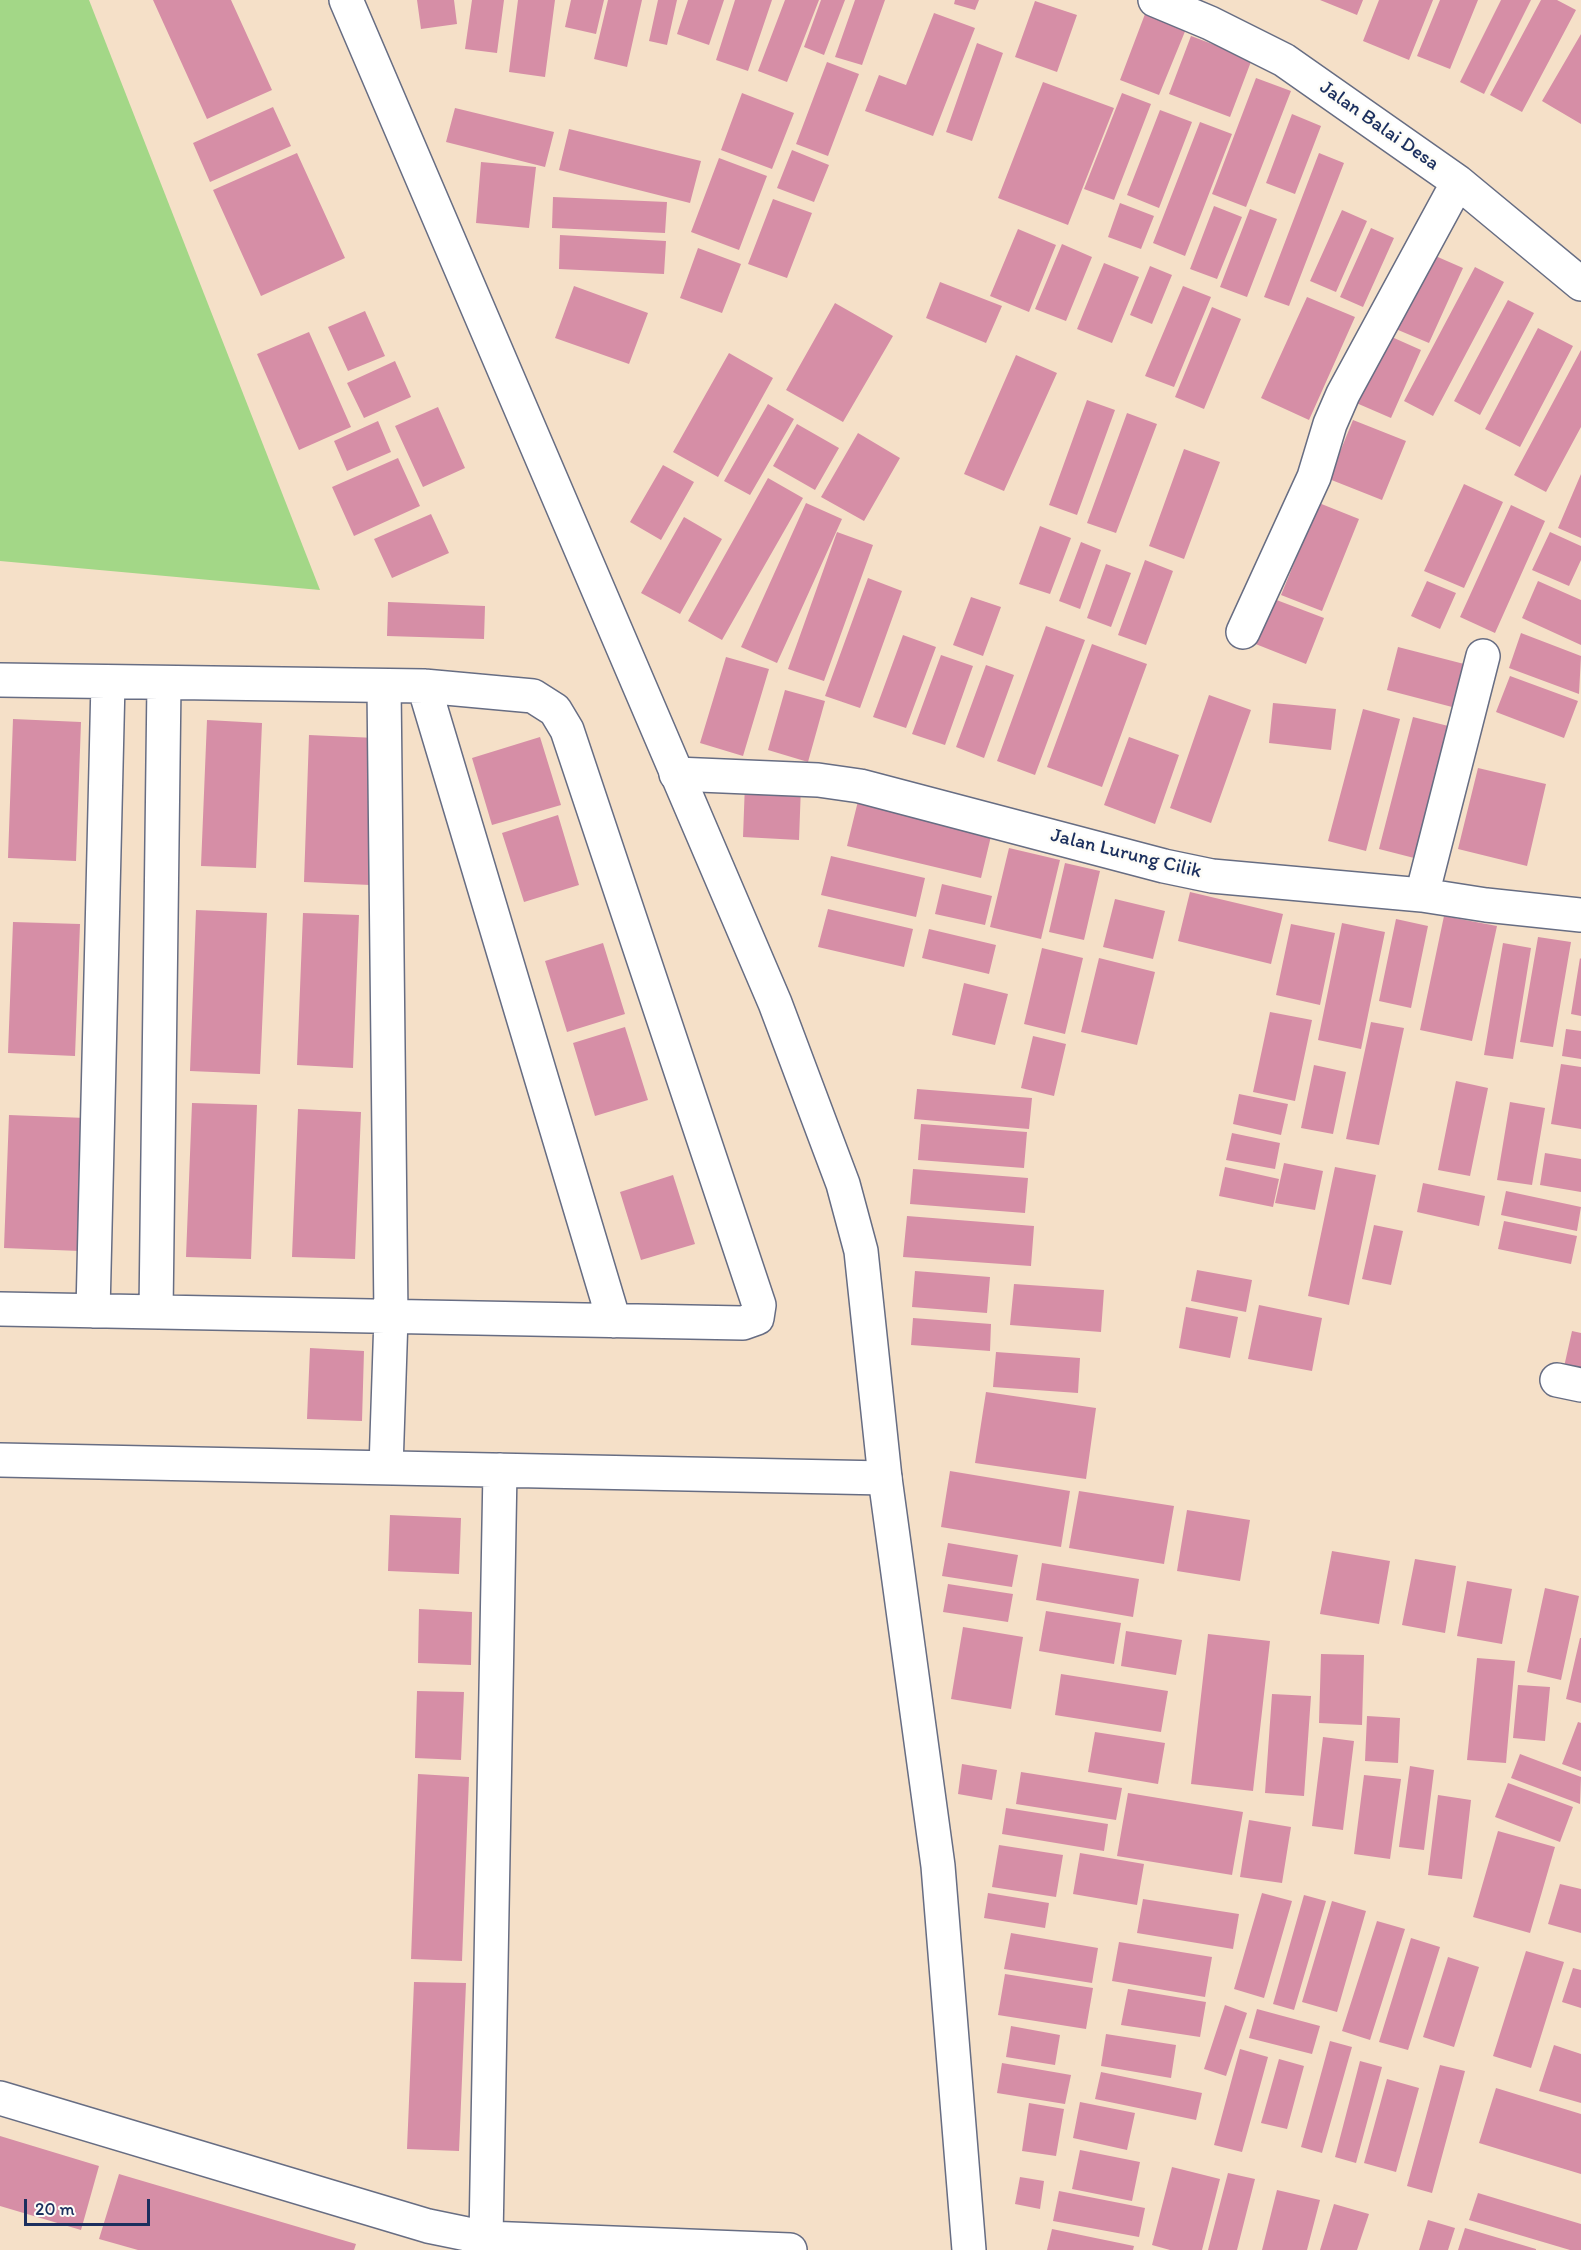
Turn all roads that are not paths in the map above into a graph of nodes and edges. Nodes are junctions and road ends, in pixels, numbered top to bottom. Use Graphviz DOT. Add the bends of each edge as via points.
graph roads {
  1 [pos="346,0"];
  2 [pos="1155,0"];
  3 [pos="1458,182"];
  4 [pos="1581,284"];
  5 [pos="1243,632"];
  6 [pos="1483,656"];
  7 [pos="0,680"];
  8 [pos="108,682"];
  9 [pos="164,684"];
  10 [pos="384,686"];
  11 [pos="424,686"];
  12 [pos="676,774"];
  13 [pos="1422,896"];
  14 [pos="1581,915"];
  15 [pos="0,1310"];
  16 [pos="93,1311"];
  17 [pos="156,1312"];
  18 [pos="391,1317"];
  19 [pos="614,1321"];
  20 [pos="0,1460"];
  21 [pos="386,1468"];
  22 [pos="500,1470"];
  23 [pos="885,1478"];
  24 [pos="0,2098"];
  25 [pos="486,2238"];
  26 [pos="790,2250"];
  27 [pos="969,2250"];
  1 -- 12 [label="street"];
  2 -- 3 [label="street, Jalan Balai Desa" via="1284,60"];
  3 -- 4 [label="street, Jalan Balai Desa"];
  3 -- 5 [label="street" via="1343,394 1314,477"];
  6 -- 13 [label="street"];
  7 -- 8 [label="street"];
  8 -- 9 [label="street"];
  8 -- 16 [label="street"];
  9 -- 10 [label="street"];
  9 -- 17 [label="street"];
  10 -- 11 [label="street"];
  10 -- 18 [label="street"];
  11 -- 19 [label="street"];
  11 -- 19 [label="street" via="532,696 555,710 567,730 759,1305 757,1318 743,1323"];
  12 -- 13 [label="street, Jalan Lurung Cilik" via="818,780 860,786 1212,876"];
  12 -- 23 [label="street" via="775,1003 843,1184 861,1251"];
  13 -- 14 [label="street, Jalan Lurung Cilik"];
  15 -- 16 [label="street"];
  16 -- 17 [label="street"];
  17 -- 18 [label="street"];
  18 -- 19 [label="street"];
  18 -- 21 [label="street"];
  20 -- 21 [label="street"];
  21 -- 22 [label="street"];
  22 -- 23 [label="street"];
  22 -- 25 [label="street"];
  23 -- 27 [label="street" via="938,1866"];
  24 -- 25 [label="street" via="428,2226"];
  25 -- 26 [label="street"];
}
